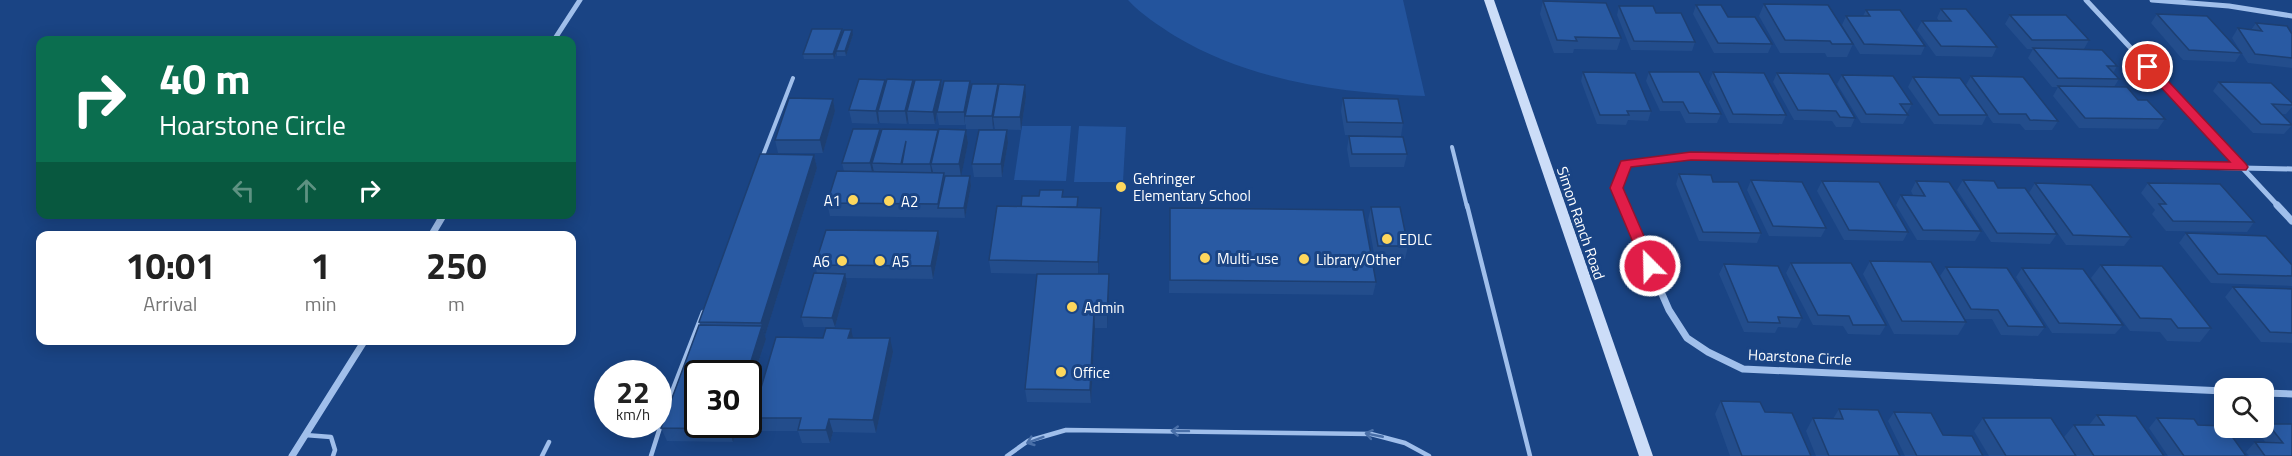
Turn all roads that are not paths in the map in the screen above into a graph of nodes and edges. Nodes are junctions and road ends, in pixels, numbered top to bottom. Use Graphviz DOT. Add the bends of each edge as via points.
graph roads {
  1 [pos="580,0"];
  2 [pos="1489,0"];
  3 [pos="2085,0"];
  4 [pos="2152,0"];
  5 [pos="2292,16"];
  6 [pos="557,36"];
  7 [pos="793,78"];
  8 [pos="1452,147"];
  9 [pos="759,167"];
  10 [pos="2241,167"];
  11 [pos="2292,169"];
  12 [pos="2292,221"];
  13 [pos="703,310"];
  14 [pos="362,345"];
  15 [pos="2214,391"];
  16 [pos="2274,393"];
  17 [pos="2292,394"];
  18 [pos="305,435"];
  19 [pos="549,442"];
  20 [pos="292,456"];
  21 [pos="333,456"];
  22 [pos="542,456"];
  23 [pos="651,456"];
  24 [pos="1006,456"];
  25 [pos="1429,456"];
  26 [pos="1530,456"];
  27 [pos="1646,456"];
  1 -- 6 [label="street"];
  2 -- 27 [label="street, Simon Ranch Road"];
  3 -- 10 [label="street"];
  4 -- 5 [label="street"];
  7 -- 9 [label="lane"];
  8 -- 26 [label="lane"];
  10 -- 11 [label="street"];
  10 -- 12 [label="street"];
  10 -- 15 [label="street, Hoarstone Circle" via="1691,156 1626,164 1616,188 1669,310 1687,338 1743,369"];
  13 -- 23 [label="lane"];
  14 -- 18 [label="street"];
  16 -- 17 [label="street"];
  18 -- 20 [label="street"];
  18 -- 21 [label="lane" via="331,437"];
  19 -- 22 [label="lane"];
  25 -- 24 [label="lane, one-way" via="1371,434 1066,430 1028,441"];
}
